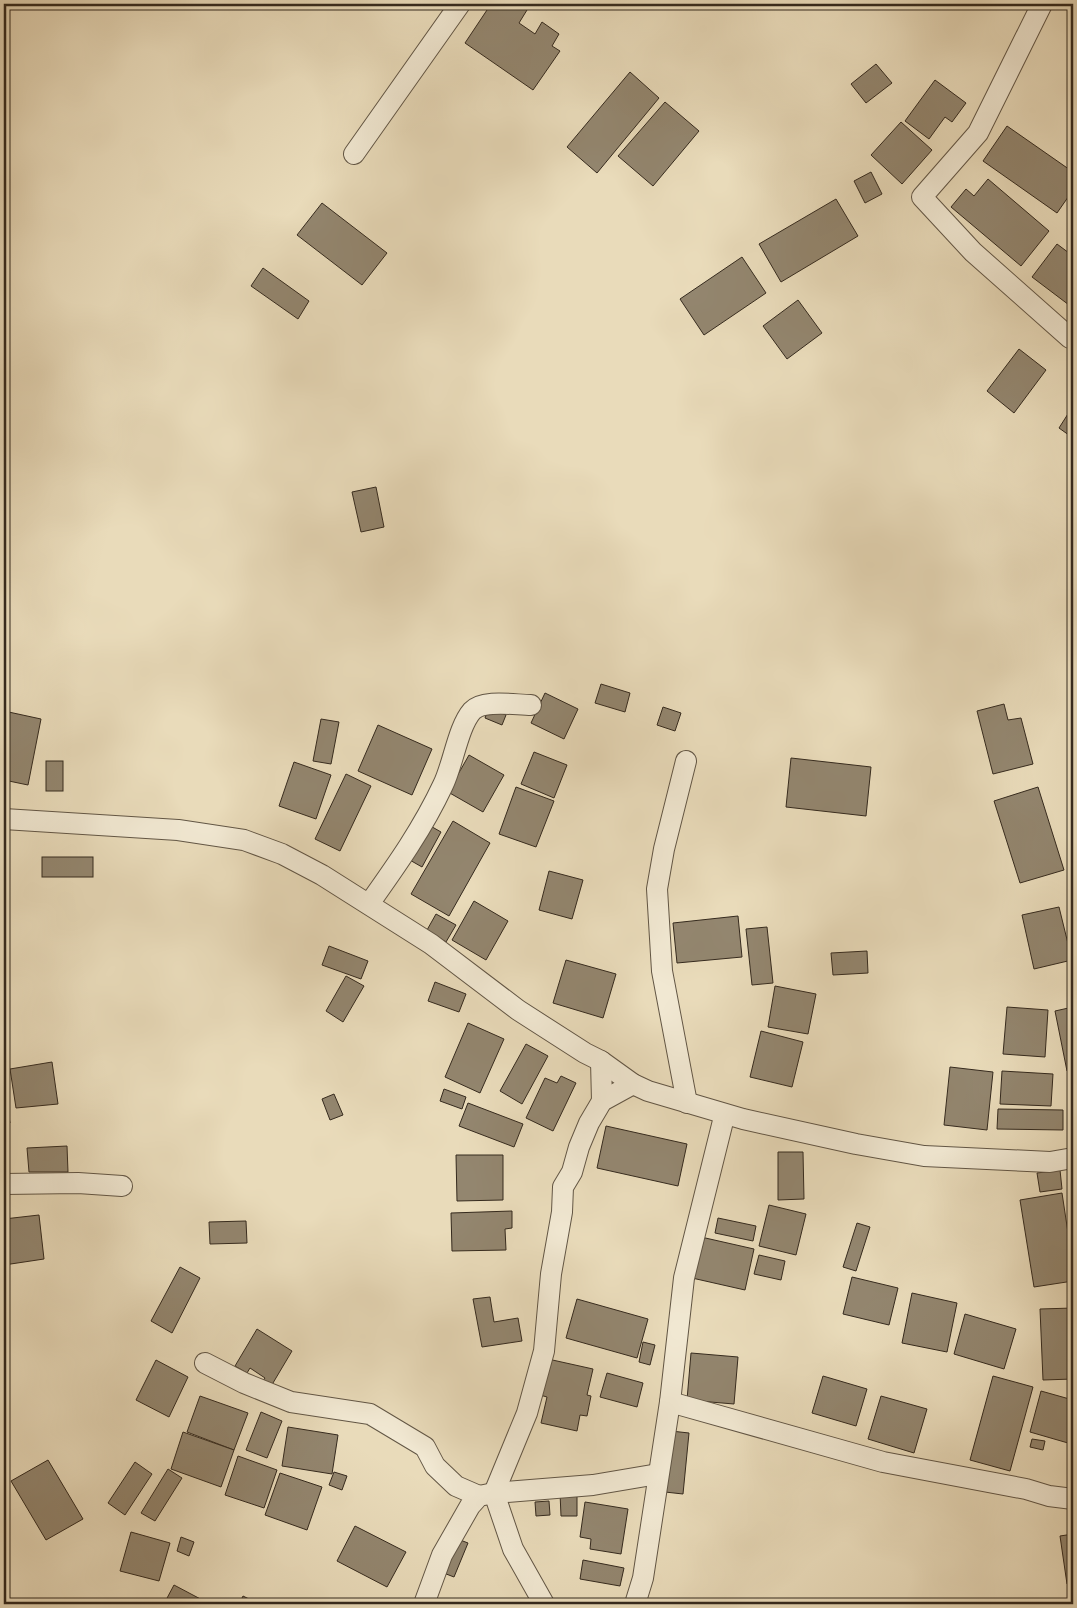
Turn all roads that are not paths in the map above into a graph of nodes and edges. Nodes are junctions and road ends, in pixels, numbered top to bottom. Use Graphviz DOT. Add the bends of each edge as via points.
graph roads {
  1 [pos="460,4"];
  2 [pos="1042,4"];
  3 [pos="354,154"];
  4 [pos="1070,338"];
  5 [pos="531,705"];
  6 [pos="686,761"];
  7 [pos="4,819"];
  8 [pos="369,904"];
  9 [pos="601,1061"];
  10 [pos="633,1084"];
  11 [pos="602,1101"];
  12 [pos="694,1105"];
  13 [pos="734,1118"];
  14 [pos="1073,1158"];
  15 [pos="4,1184"];
  16 [pos="122,1186"];
  17 [pos="205,1363"];
  18 [pos="670,1402"];
  19 [pos="658,1474"];
  20 [pos="487,1494"];
  21 [pos="1073,1499"];
  22 [pos="424,1604"];
  23 [pos="544,1604"];
  24 [pos="635,1604"];
  1 -- 3 [label="street"];
  2 -- 4 [label="street" via="978,133 922,197 973,252"];
  5 -- 8 [label="street" via="483,703 472,710 444,784 406,852"];
  6 -- 12 [label="street" via="657,888 662,970"];
  7 -- 8 [label="street" via="178,830 244,840 282,854"];
  8 -- 9 [label="street" via="431,944 518,1010"];
  9 -- 10 [label="street"];
  9 -- 11 [label="street"];
  10 -- 11 [label="street"];
  10 -- 12 [label="street"];
  11 -- 20 [label="street" via="589,1123 572,1172 563,1187 544,1352 527,1413"];
  12 -- 13 [label="street"];
  13 -- 14 [label="street" via="924,1156 1050,1162"];
  13 -- 18 [label="street" via="684,1278"];
  15 -- 16 [label="street"];
  17 -- 20 [label="street" via="291,1402 370,1414 425,1447 435,1466 456,1486"];
  18 -- 19 [label="street"];
  18 -- 21 [label="street" via="883,1462"];
  19 -- 20 [label="street" via="593,1485"];
  19 -- 24 [label="street" via="643,1578"];
  20 -- 22 [label="street" via="470,1506 442,1555"];
  20 -- 23 [label="street"];
}
